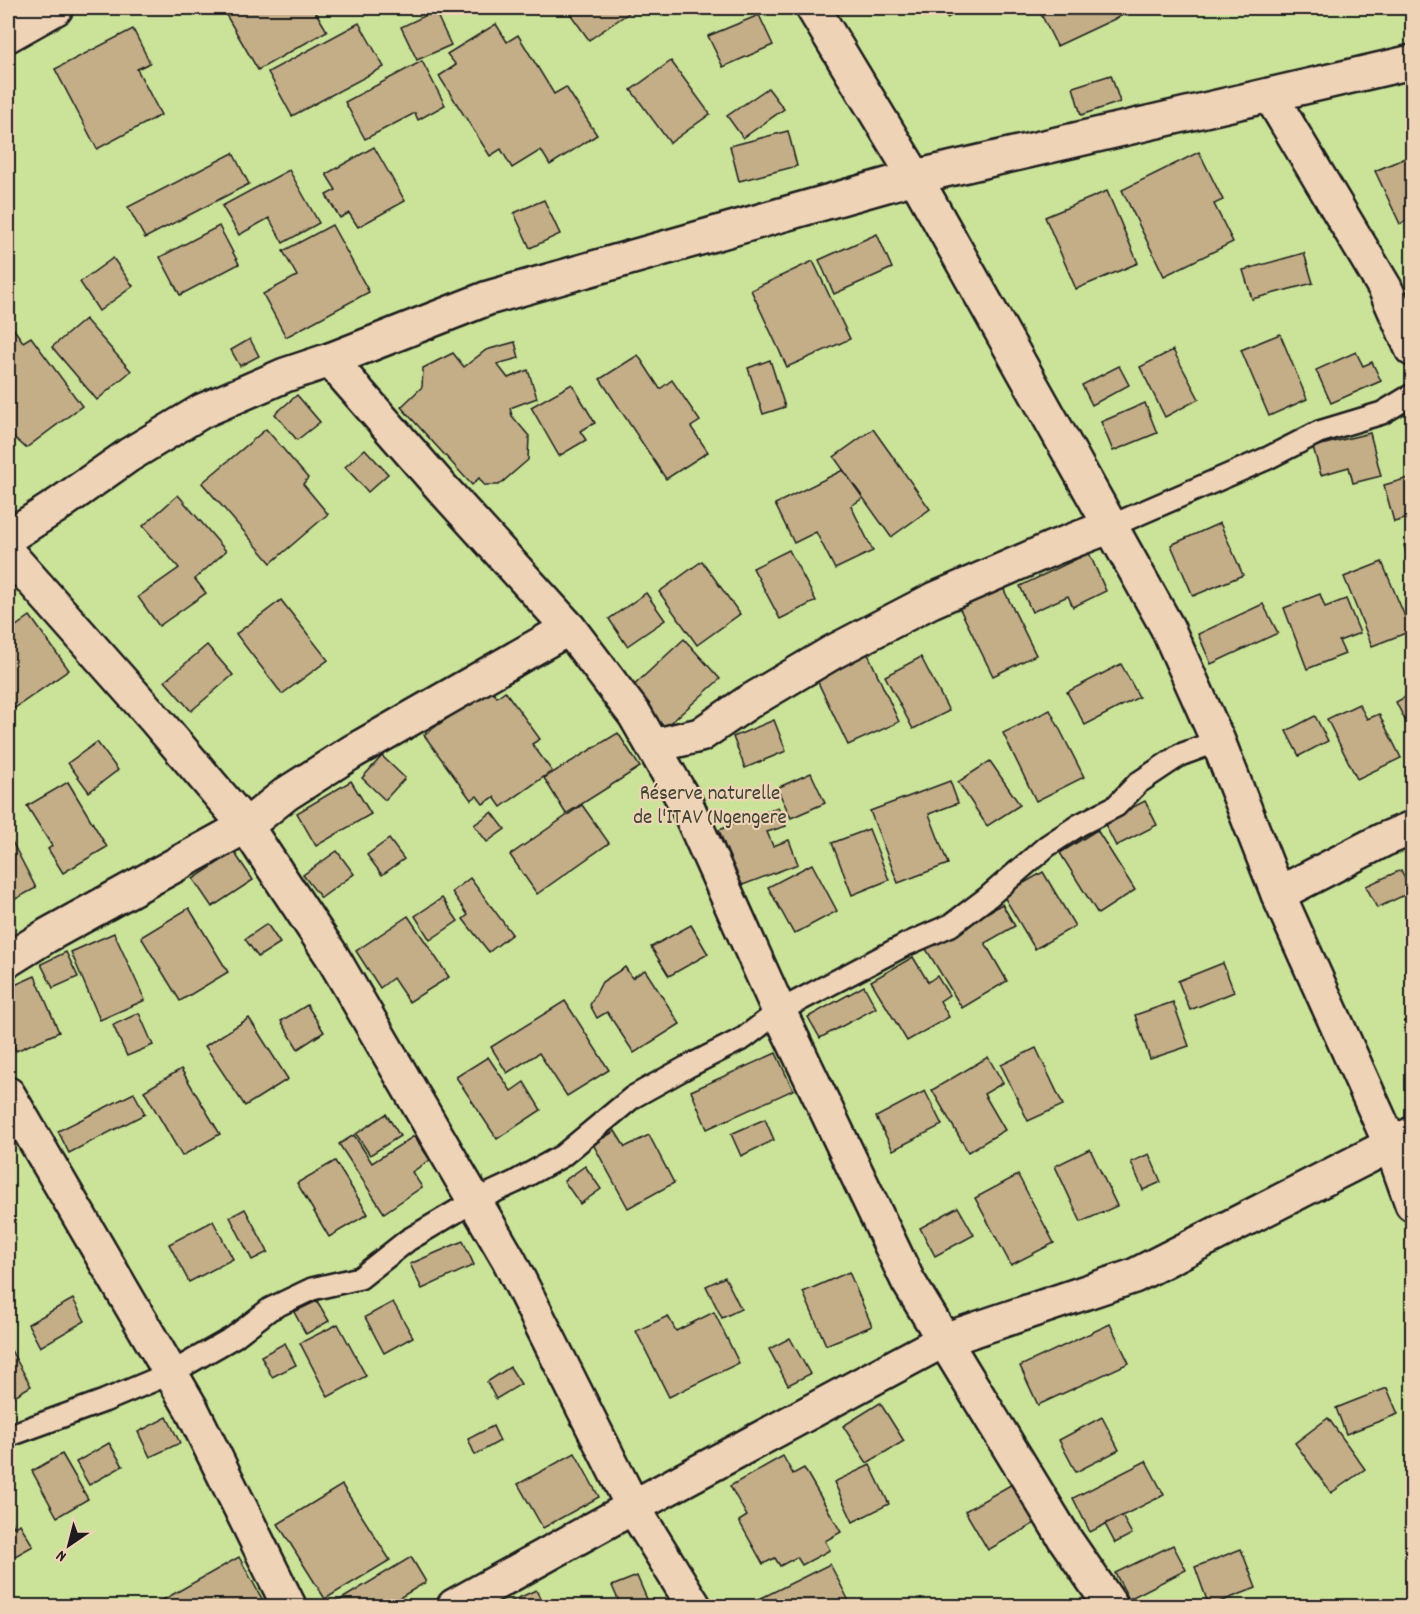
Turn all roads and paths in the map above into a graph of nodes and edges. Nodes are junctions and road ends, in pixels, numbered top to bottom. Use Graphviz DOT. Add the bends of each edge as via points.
graph roads {
  1 [pos="813,8"];
  2 [pos="50,9"];
  3 [pos="8,35"];
  4 [pos="1413,62"];
  5 [pos="1270,95"];
  6 [pos="915,177"];
  7 [pos="1413,349"];
  8 [pos="330,360"];
  9 [pos="1413,395"];
  10 [pos="1111,526"];
  11 [pos="8,537"];
  12 [pos="8,553"];
  13 [pos="569,628"];
  14 [pos="1218,741"];
  15 [pos="653,746"];
  16 [pos="246,826"];
  17 [pos="1413,828"];
  18 [pos="1278,894"];
  19 [pos="8,960"];
  20 [pos="779,1011"];
  21 [pos="8,1094"];
  22 [pos="1402,1139"];
  23 [pos="474,1201"];
  24 [pos="1413,1204"];
  25 [pos="944,1340"];
  26 [pos="171,1373"];
  27 [pos="8,1436"];
  28 [pos="633,1507"];
  29 [pos="289,1606"];
  30 [pos="454,1606"];
  31 [pos="694,1606"];
  32 [pos="1111,1606"];
  1 -- 6 [label="street"];
  2 -- 3 [label="street"];
  4 -- 5 [label="street"];
  5 -- 6 [label="street"];
  5 -- 7 [label="street" via="1385,288"];
  6 -- 8 [label="street" via="488,298"];
  6 -- 10 [label="street"];
  8 -- 11 [label="street" via="202,411"];
  8 -- 13 [label="street"];
  9 -- 10 [label="lane" via="1382,413 1319,432 1249,467"];
  10 -- 14 [label="street" via="1167,627"];
  10 -- 15 [label="street" via="931,601 833,652 700,735"];
  12 -- 16 [label="street"];
  13 -- 15 [label="street"];
  13 -- 16 [label="street" via="352,752"];
  14 -- 18 [label="street"];
  14 -- 20 [label="lane" via="1180,755 1138,783 1116,806 1047,846 951,925"];
  15 -- 20 [label="street" via="686,804"];
  16 -- 19 [label="street"];
  16 -- 23 [label="street" via="332,956"];
  17 -- 18 [label="street"];
  18 -- 22 [label="street"];
  20 -- 23 [label="lane" via="744,1038 633,1097 562,1156"];
  20 -- 25 [label="street" via="908,1281"];
  21 -- 26 [label="street"];
  22 -- 24 [label="street"];
  22 -- 25 [label="street" via="1134,1276"];
  23 -- 26 [label="lane" via="408,1240 360,1278 312,1289 270,1309 234,1336"];
  23 -- 28 [label="street" via="509,1260"];
  25 -- 28 [label="street"];
  25 -- 32 [label="street" via="1065,1539"];
  26 -- 27 [label="lane"];
  26 -- 29 [label="street"];
  28 -- 30 [label="street"];
  28 -- 31 [label="street"];
}
